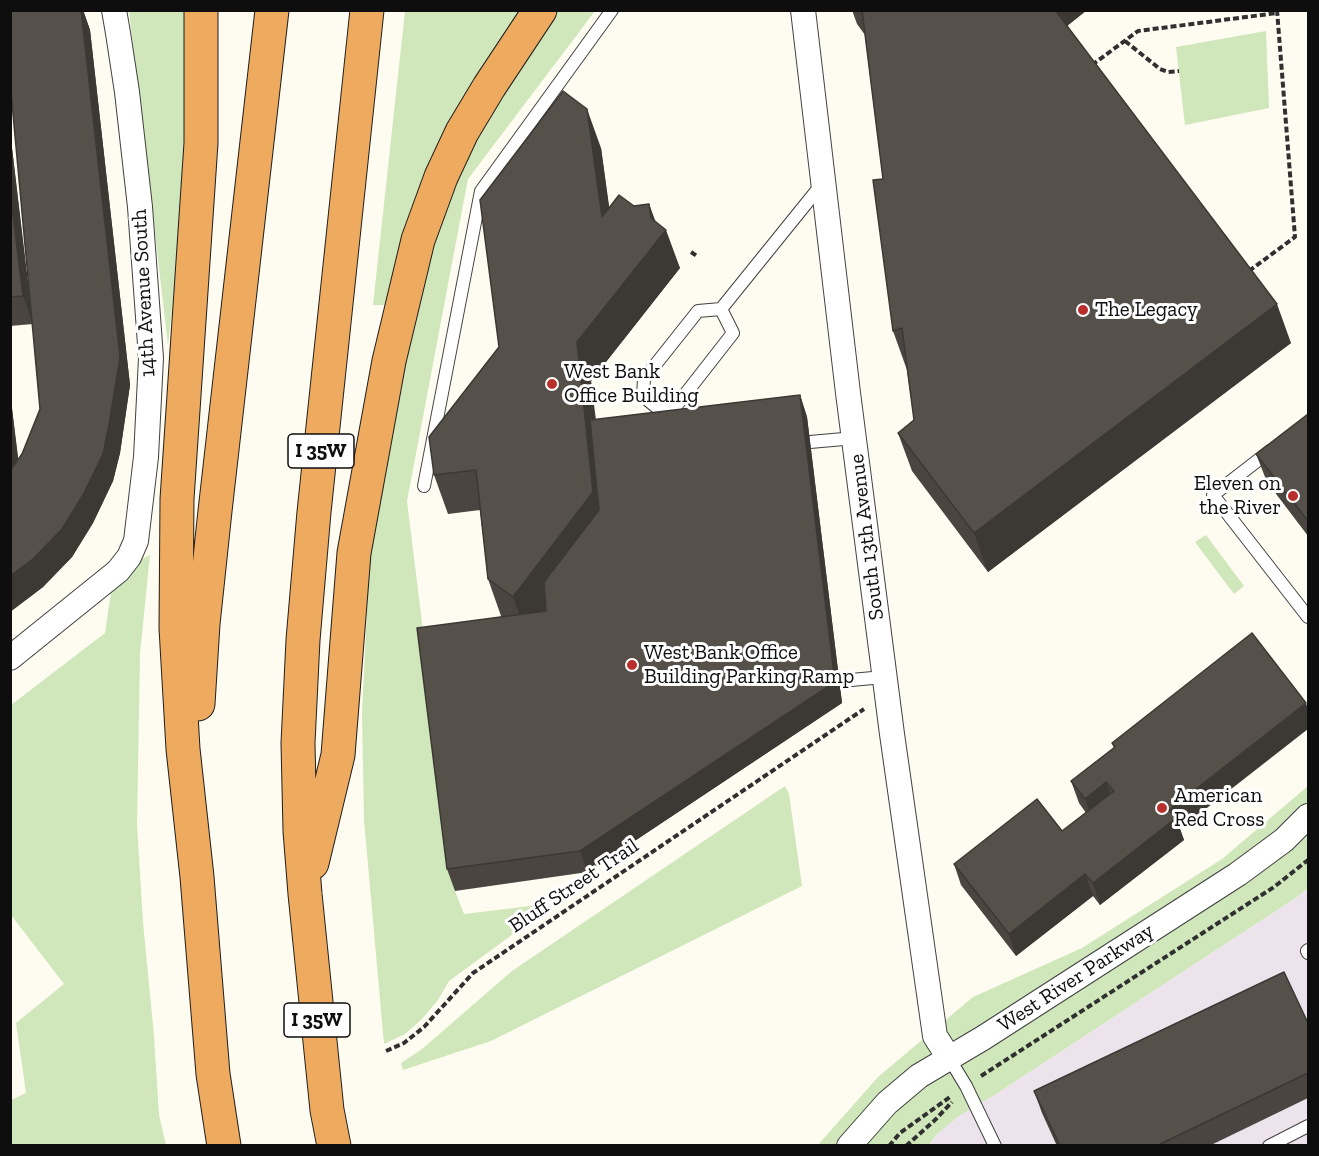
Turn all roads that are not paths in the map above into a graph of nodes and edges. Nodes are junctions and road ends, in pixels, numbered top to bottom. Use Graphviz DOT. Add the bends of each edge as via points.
graph roads {
  1 [pos="114,10"];
  2 [pos="201,10"];
  3 [pos="272,10"];
  4 [pos="367,10"];
  5 [pos="540,10"];
  6 [pos="612,10"];
  7 [pos="804,10"];
  8 [pos="824,180"];
  9 [pos="722,309"];
  10 [pos="855,438"];
  11 [pos="1282,441"];
  12 [pos="810,442"];
  13 [pos="424,486"];
  14 [pos="1308,617"];
  15 [pos="10,658"];
  16 [pos="884,677"];
  17 [pos="840,681"];
  18 [pos="1308,816"];
  19 [pos="197,877"];
  20 [pos="304,894"];
  21 [pos="949,1058"];
  22 [pos="1308,1126"];
  23 [pos="224,1146"];
  24 [pos="334,1146"];
  25 [pos="849,1146"];
  26 [pos="995,1146"];
  27 [pos="1269,1146"];
  1 -- 15 [label="street, 14th Avenue South" via="138,195 151,358 146,456 136,541 118,571"];
  2 -- 19 [label="highway" via="201,143 177,499 176,628 183,749"];
  3 -- 19 [label="highway" via="203,624 196,771"];
  4 -- 20 [label="highway, I 35W" via="303,640 298,743"];
  5 -- 20 [label="highway" via="462,132 418,240 389,361 354,553 338,755"];
  6 -- 13 [label="lane" via="481,191"];
  7 -- 8 [label="street, South 13th Avenue"];
  8 -- 9 [label="lane"];
  8 -- 10 [label="street, South 13th Avenue"];
  9 -- 9 [label="lane" via="733,333 676,406 661,411 643,396 644,379 698,311"];
  10 -- 12 [label="lane"];
  10 -- 16 [label="street, South 13th Avenue"];
  11 -- 14 [label="lane" via="1213,495"];
  16 -- 17 [label="lane"];
  16 -- 21 [label="street, South 13th Avenue" via="931,1014 935,1036"];
  18 -- 21 [label="street, West River Parkway" via="1239,874"];
  19 -- 23 [label="highway" via="213,1074"];
  20 -- 24 [label="highway, I 35W"];
  21 -- 25 [label="street, West River Parkway" via="919,1076 887,1103"];
  21 -- 26 [label="lane"];
  22 -- 27 [label="lane"];
}
